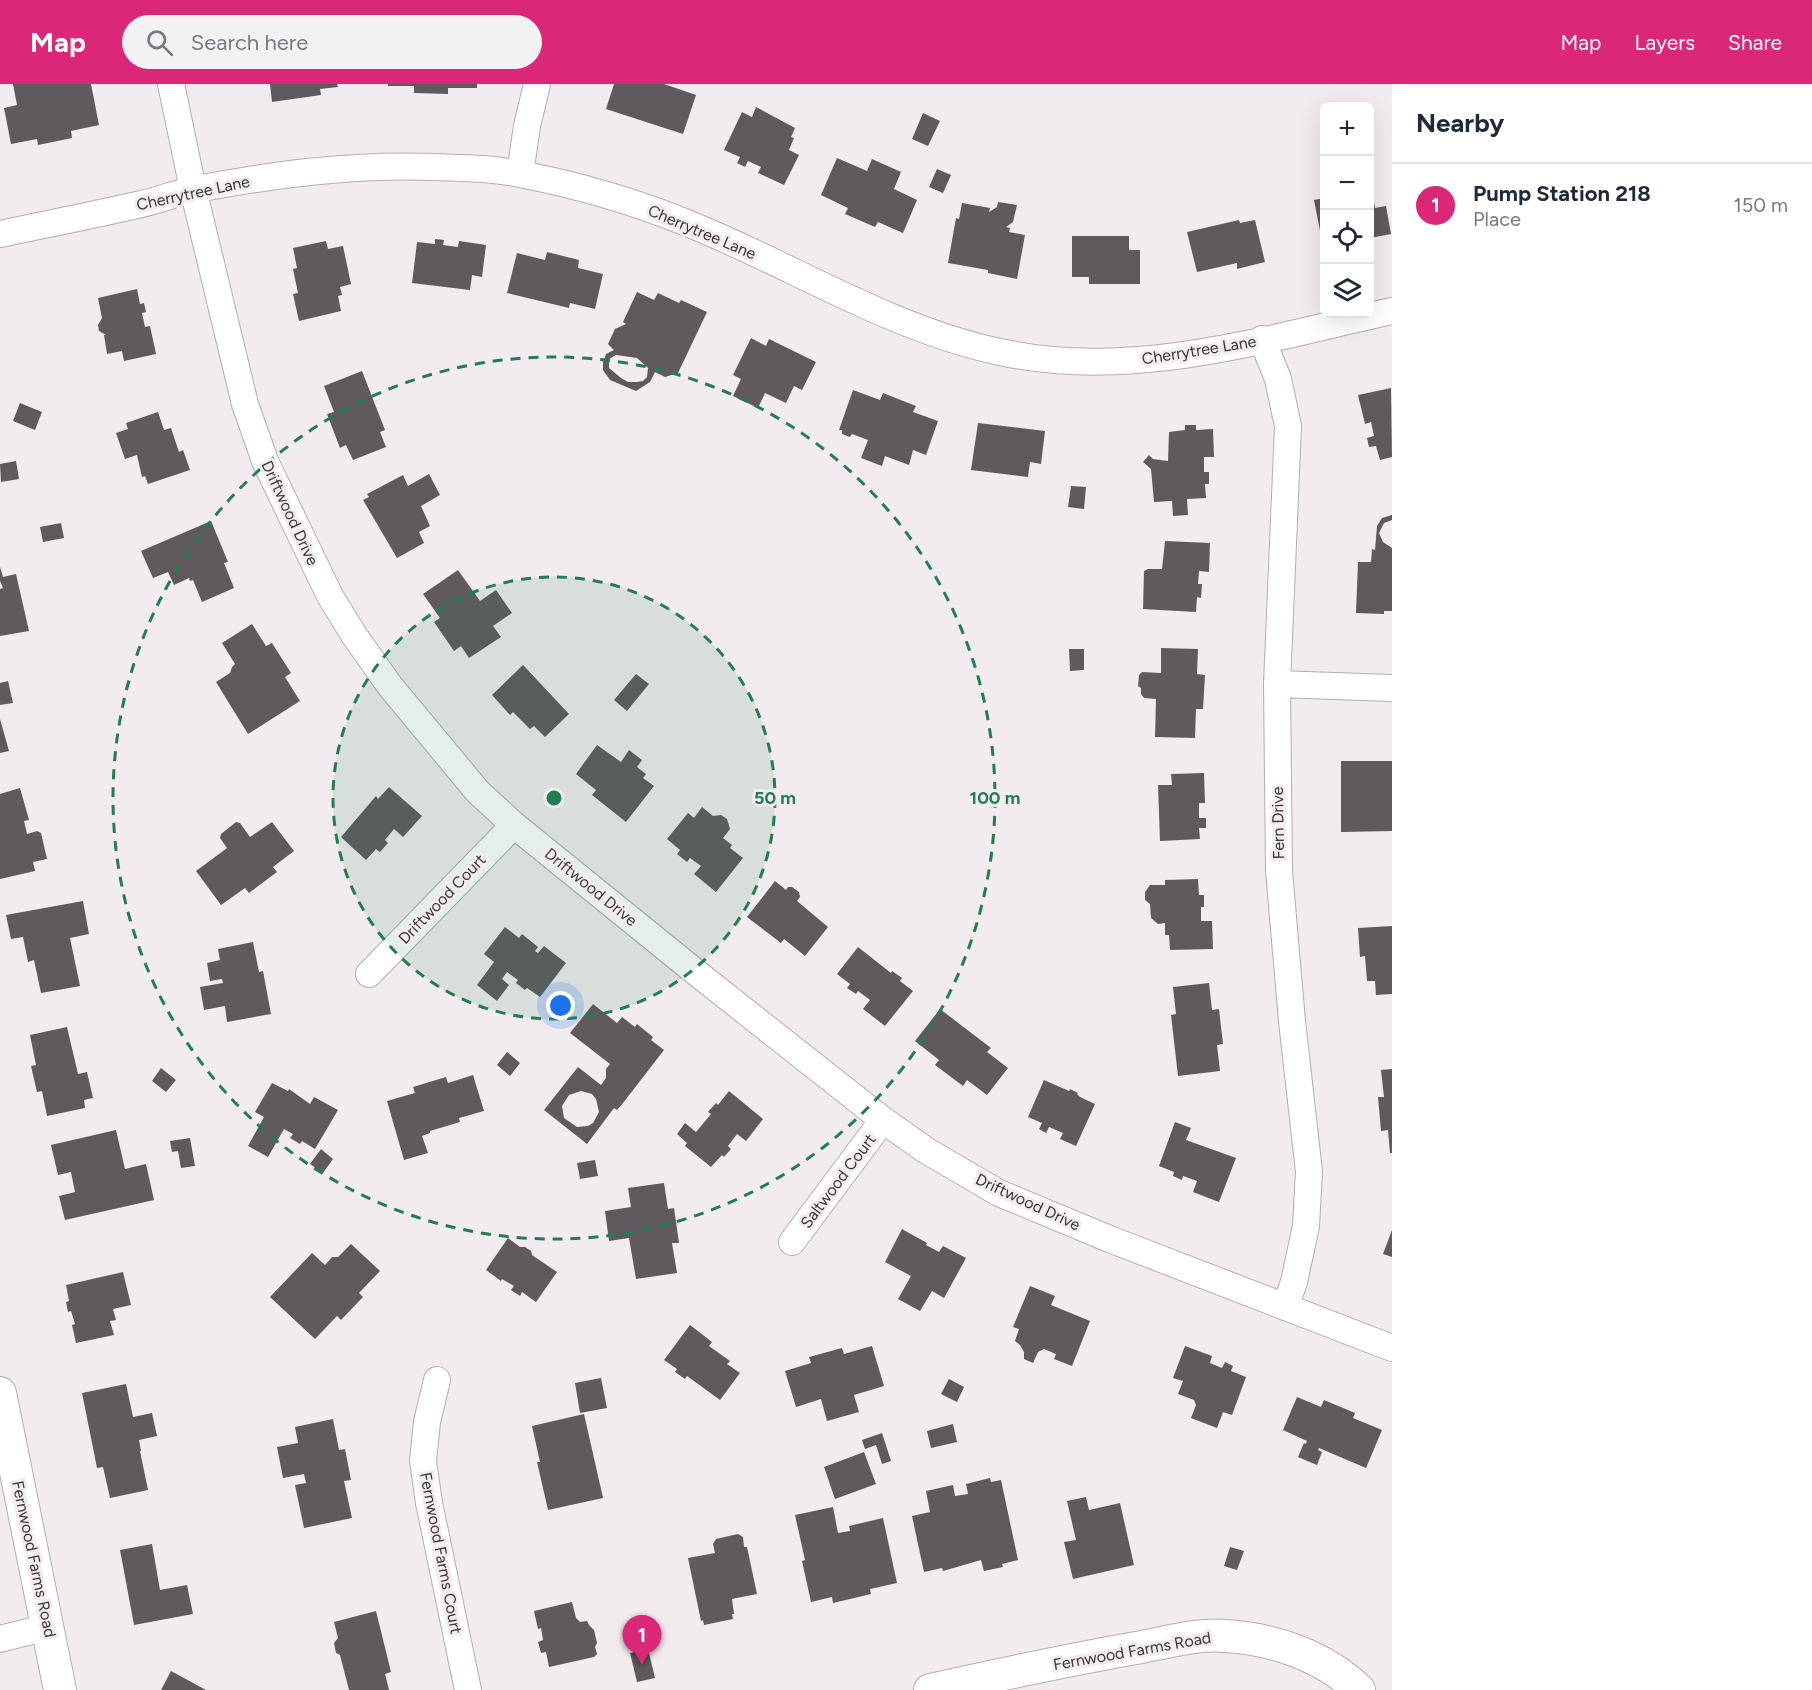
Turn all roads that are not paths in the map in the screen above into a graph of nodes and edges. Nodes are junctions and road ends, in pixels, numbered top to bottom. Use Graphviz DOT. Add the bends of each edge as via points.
graph roads {
  1 [pos="171,84"];
  2 [pos="537,84"];
  3 [pos="520,174"];
  4 [pos="193,189"];
  5 [pos="0,234"];
  6 [pos="1392,311"];
  7 [pos="1262,339"];
  8 [pos="1277,684"];
  9 [pos="1392,688"];
  10 [pos="514,825"];
  11 [pos="369,974"];
  12 [pos="883,1120"];
  13 [pos="792,1242"];
  14 [pos="1285,1307"];
  15 [pos="1392,1348"];
  16 [pos="437,1380"];
  17 [pos="0,1393"];
  18 [pos="48,1627"];
  19 [pos="0,1639"];
  20 [pos="60,1690"];
  21 [pos="468,1690"];
  22 [pos="930,1690"];
  23 [pos="1359,1690"];
  1 -- 4 [label="street, Driftwood Drive"];
  2 -- 3 [label="street"];
  3 -- 4 [label="street, Cherrytree Lane" via="482,168 388,165 310,170"];
  3 -- 7 [label="street, Cherrytree Lane" via="608,194 688,223 894,320 1003,353 1108,362 1161,359"];
  4 -- 5 [label="street, Cherrytree Lane"];
  4 -- 10 [label="street, Driftwood Drive" via="245,404 265,461 314,564 336,605 390,686 478,792"];
  6 -- 7 [label="street, Cherrytree Lane"];
  7 -- 8 [label="street, Fern Drive" via="1278,379 1288,426"];
  8 -- 9 [label="street"];
  8 -- 14 [label="street, Fern Drive" via="1279,871 1309,1172 1306,1226"];
  10 -- 11 [label="street, Driftwood Court"];
  10 -- 12 [label="street, Driftwood Drive"];
  12 -- 13 [label="street, Saltwood Court"];
  12 -- 14 [label="street, Driftwood Drive" via="927,1151 999,1192"];
  14 -- 15 [label="street, Driftwood Drive"];
  16 -- 21 [label="street, Fernwood Farms Court" via="423,1461"];
  17 -- 18 [label="street, Fernwood Farms Road"];
  18 -- 19 [label="street"];
  18 -- 20 [label="street, Fernwood Farms Road"];
  22 -- 23 [label="street, Fernwood Farms Road" via="1093,1656 1223,1635 1279,1644 1317,1660"];
}
